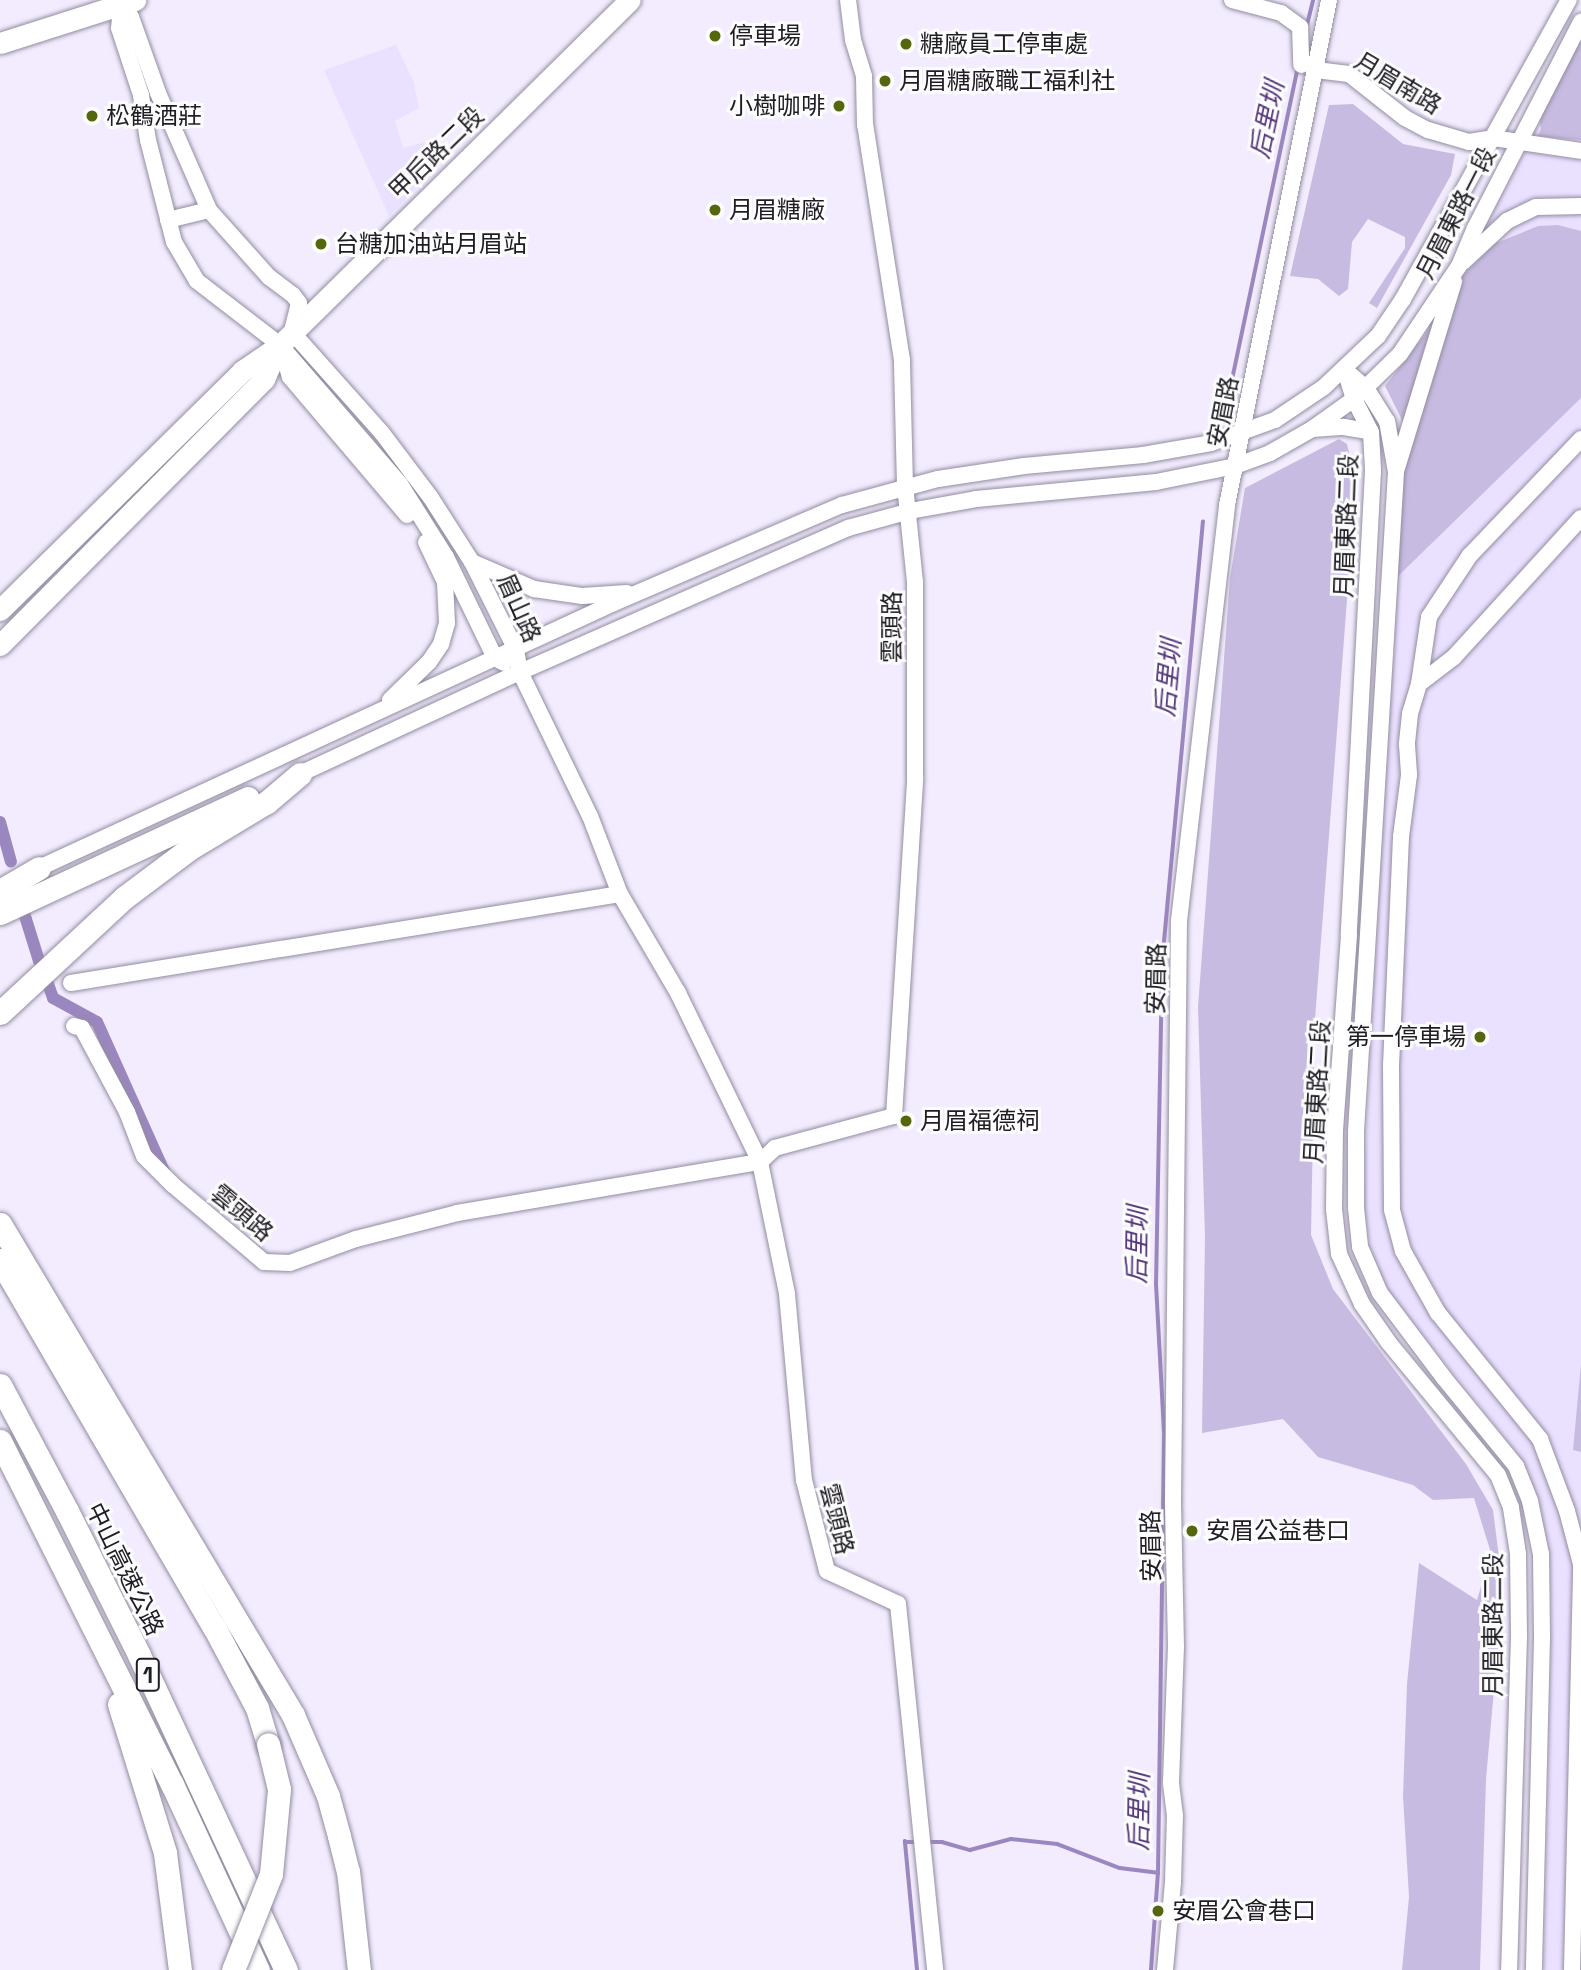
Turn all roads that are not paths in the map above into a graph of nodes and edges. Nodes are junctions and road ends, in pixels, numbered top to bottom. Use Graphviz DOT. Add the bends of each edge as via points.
graph roads {
  1 [pos="631,0"];
  2 [pos="848,0"];
  3 [pos="1232,0"];
  4 [pos="1329,0"];
  5 [pos="1569,0"];
  6 [pos="126,2"];
  7 [pos="1581,22"];
  8 [pos="0,43"];
  9 [pos="1308,68"];
  10 [pos="1493,138"];
  11 [pos="1519,141"];
  12 [pos="1581,151"];
  13 [pos="1581,206"];
  14 [pos="209,210"];
  15 [pos="168,220"];
  16 [pos="1459,266"];
  17 [pos="286,338"];
  18 [pos="1345,370"];
  19 [pos="1360,393"];
  20 [pos="1312,429"];
  21 [pos="1242,432"];
  22 [pos="1371,432"];
  23 [pos="1581,439"];
  24 [pos="1235,466"];
  25 [pos="1396,472"];
  26 [pos="905,486"];
  27 [pos="910,511"];
  28 [pos="1581,518"];
  29 [pos="472,562"];
  30 [pos="637,593"];
  31 [pos="0,610"];
  32 [pos="0,645"];
  33 [pos="516,650"];
  34 [pos="495,658"];
  35 [pos="520,672"];
  36 [pos="1419,684"];
  37 [pos="381,709"];
  38 [pos="300,774"];
  39 [pos="39,867"];
  40 [pos="0,878"];
  41 [pos="0,891"];
  42 [pos="620,894"];
  43 [pos="0,913"];
  44 [pos="71,984"];
  45 [pos="0,1013"];
  46 [pos="74,1026"];
  47 [pos="760,1162"];
  48 [pos="0,1224"];
  49 [pos="0,1260"];
  50 [pos="0,1385"];
  51 [pos="0,1441"];
  52 [pos="1581,1565"];
  53 [pos="116,1672"];
  54 [pos="180,1970"];
  55 [pos="233,1970"];
  56 [pos="258,1970"];
  57 [pos="286,1970"];
  58 [pos="359,1970"];
  59 [pos="935,1970"];
  60 [pos="1165,1970"];
  61 [pos="1509,1970"];
  62 [pos="1534,1970"];
  63 [pos="1572,1970"];
  1 -- 17 [label="main road, 甲后路二段"];
  2 -- 26 [label="street, 雲頭路" via="864,76 865,125 902,360"];
  3 -- 9 [label="street" via="1281,13 1300,27"];
  4 -- 9 [label="street, 安眉路"];
  5 -- 10 [label="street, 月眉東路一段"];
  6 -- 8 [label="main road"];
  6 -- 14 [label="street" via="158,93"];
  6 -- 15 [label="street, 眉山路" via="119,29 141,95"];
  7 -- 11 [label="street, 月眉東路一段"];
  9 -- 10 [label="street, 月眉南路" via="1349,74 1428,131 1469,142"];
  9 -- 21 [label="street, 安眉路"];
  10 -- 11 [label="street, 月眉南路"];
  10 -- 18 [label="street, 月眉東路一段" via="1403,299 1378,336"];
  11 -- 12 [label="street, 月眉南路"];
  11 -- 16 [label="street, 月眉東路一段"];
  13 -- 16 [label="street" via="1536,207 1507,221"];
  14 -- 15 [label="street"];
  14 -- 17 [label="street" via="299,303"];
  15 -- 17 [label="street, 眉山路" via="173,242 197,281"];
  16 -- 19 [label="street, 月眉東路一段" via="1400,354"];
  16 -- 25 [label="street"];
  17 -- 29 [label="street, 眉山路" via="382,433"];
  17 -- 31 [label="main road, 甲后路二段" via="242,371"];
  17 -- 32 [label="main road, 甲后路二段" via="264,379"];
  17 -- 34 [label="street, 眉山路" via="400,484 446,557"];
  17 -- 37 [label="street" via="290,377 398,500 445,582 449,612 440,644 429,662"];
  18 -- 19 [label="street, 月眉東路二段"];
  18 -- 21 [label="street, 月眉東路一段" via="1275,420"];
  19 -- 20 [label="street, 月眉東路一段"];
  19 -- 22 [label="street, 月眉東路二段"];
  19 -- 25 [label="street, 月眉東路二段" via="1387,421"];
  20 -- 22 [label="street" via="1344,427"];
  20 -- 24 [label="street, 月眉東路一段"];
  21 -- 24 [label="street, 安眉路"];
  21 -- 26 [label="street, 月眉東路一段" via="1143,456 1024,466"];
  22 -- 61 [label="street, 月眉東路二段" via="1373,471 1334,1209 1339,1254 1362,1304 1498,1475 1511,1508 1518,1554 1519,1636"];
  23 -- 36 [label="street" via="1449,583 1429,617"];
  24 -- 27 [label="street, 月眉東路一段" via="1156,482 976,499"];
  24 -- 60 [label="street, 安眉路" via="1179,921 1173,1487 1176,1647 1171,1782 1175,1816"];
  25 -- 62 [label="street, 月眉東路二段" via="1366,937 1356,1208 1360,1247 1380,1293 1516,1466 1530,1501 1541,1554"];
  26 -- 27 [label="street, 雲頭路"];
  26 -- 30 [label="street, 月眉東路一段" via="818,514"];
  27 -- 35 [label="street, 月眉東路一段" via="848,528"];
  27 -- 47 [label="street, 雲頭路" via="915,582 915,778 894,1116 775,1148"];
  28 -- 36 [label="street" via="1454,657"];
  29 -- 30 [label="street" via="534,589 582,596"];
  29 -- 33 [label="street, 眉山路"];
  30 -- 33 [label="street, 月眉東路一段"];
  33 -- 34 [label="street, 月眉東路一段"];
  33 -- 35 [label="street, 眉山路"];
  34 -- 35 [label="street, 眉山路"];
  34 -- 37 [label="street, 月眉東路一段"];
  35 -- 38 [label="street, 月眉東路一段"];
  35 -- 42 [label="street, 雲頭路" via="590,816"];
  36 -- 52 [label="street" via="1410,714 1401,836 1391,1065 1392,1210 1403,1251 1438,1314 1540,1439"];
  37 -- 39 [label="street, 月眉東路一段"];
  38 -- 43 [label="highway"];
  38 -- 45 [label="highway" via="267,802 189,849 125,897"];
  39 -- 40 [label="highway"];
  39 -- 41 [label="highway"];
  42 -- 44 [label="street"];
  42 -- 47 [label="street, 雲頭路" via="678,993"];
  46 -- 47 [label="street, 雲頭路" via="82,1028 127,1112 144,1156 264,1262 290,1264 356,1239 457,1213"];
  47 -- 59 [label="street, 雲頭路" via="787,1294 804,1480 827,1571 898,1604"];
  48 -- 58 [label="highway" via="293,1715 328,1796 339,1836 348,1871"];
  49 -- 55 [label="highway, bridge" via="215,1627 257,1708 279,1788 277,1832 271,1874"];
  50 -- 57 [label="highway, 中山高速公路 / 1" via="139,1655"];
  51 -- 53 [label="highway, 1"];
  52 -- 63 [label="street"];
  53 -- 54 [label="highway" via="120,1711 165,1853"];
  53 -- 56 [label="highway, 1"];
}
